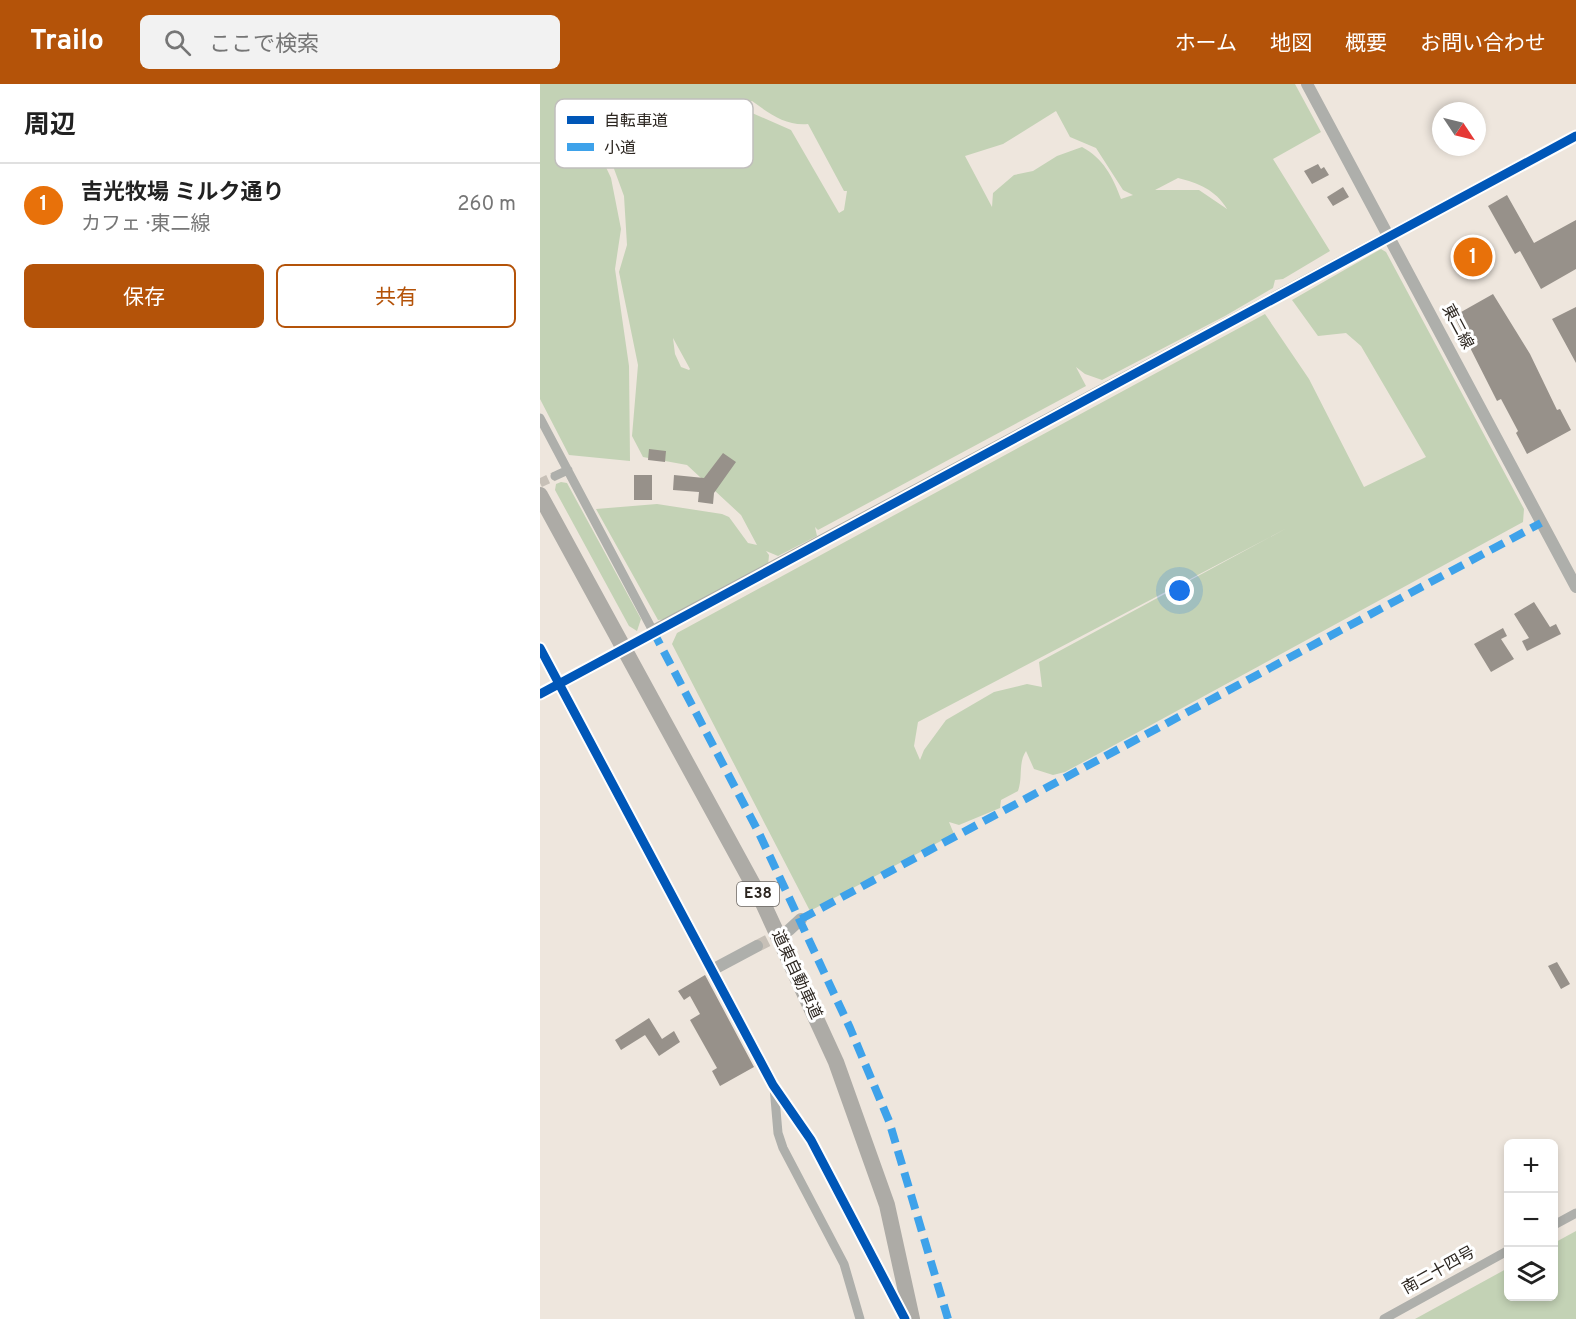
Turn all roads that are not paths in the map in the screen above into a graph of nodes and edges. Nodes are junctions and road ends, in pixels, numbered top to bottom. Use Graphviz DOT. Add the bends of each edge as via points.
graph roads {
  1 [pos="1307,84"];
  2 [pos="1576,136"];
  3 [pos="1390,237"];
  4 [pos="540,418"];
  5 [pos="567,470"];
  6 [pos="555,476"];
  7 [pos="540,495"];
  8 [pos="1576,587"];
  9 [pos="653,631"];
  10 [pos="640,639"];
  11 [pos="540,648"];
  12 [pos="590,665"];
  13 [pos="558,684"];
  14 [pos="540,694"];
  15 [pos="801,919"];
  16 [pos="789,930"];
  17 [pos="757,946"];
  18 [pos="712,970"];
  19 [pos="773,1085"];
  20 [pos="811,1140"];
  21 [pos="1576,1213"];
  22 [pos="1558,1223"];
  23 [pos="1504,1253"];
  24 [pos="860,1319"];
  25 [pos="912,1319"];
  26 [pos="1384,1319"];
  1 -- 3 [label="street, 東二線"];
  2 -- 3 [label="street"];
  3 -- 8 [label="street, 東二線"];
  3 -- 9 [label="street"];
  4 -- 5 [label="street"];
  5 -- 6 [label="street"];
  5 -- 9 [label="street"];
  7 -- 25 [label="highway, 道東自動車道 / E38" via="762,901 836,1062 887,1205"];
  9 -- 10 [label="street"];
  11 -- 13 [label="street"];
  12 -- 13 [label="street"];
  13 -- 14 [label="street"];
  13 -- 18 [label="street"];
  15 -- 16 [label="street"];
  17 -- 18 [label="street"];
  18 -- 19 [label="street"];
  19 -- 20 [label="street"];
  19 -- 24 [label="street" via="783,1148 844,1264"];
  21 -- 22 [label="street"];
  23 -- 26 [label="street, 南二十四号"];
}
